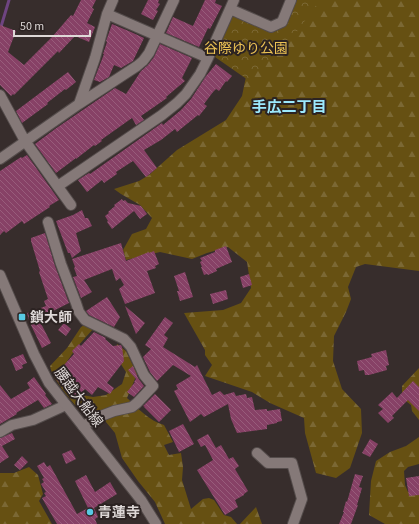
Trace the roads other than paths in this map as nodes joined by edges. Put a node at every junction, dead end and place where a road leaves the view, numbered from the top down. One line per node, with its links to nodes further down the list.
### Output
1 (114, 0): 5 (street)
2 (174, 0): 6 (street)
3 (291, 0): 4 (street)
4 (232, 5): 7 (street)
5 (107, 14): 6 (street); 9 (street)
6 (157, 35): 7 (street); 9 (street)
7 (208, 58): 12 (street)
8 (0, 95): 10 (street)
9 (79, 104): 10 (street)
10 (25, 141): 11 (street); 12 (street)
11 (0, 158)
12 (58, 186): 13 (street)
13 (71, 205)
14 (48, 222): 17 (street)
15 (0, 275): 16 (street, 腰越大船線)
16 (66, 405): 17 (street, 腰越大船線); 18 (street)
17 (83, 426): 20 (street, 腰越大船線)
18 (0, 432)
19 (257, 453): 21 (street)
20 (156, 524)
21 (293, 524)

